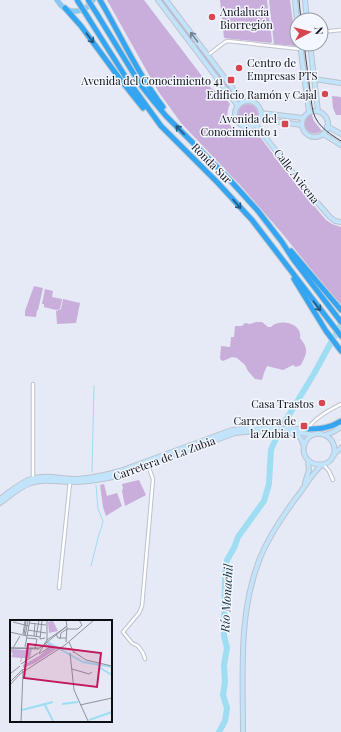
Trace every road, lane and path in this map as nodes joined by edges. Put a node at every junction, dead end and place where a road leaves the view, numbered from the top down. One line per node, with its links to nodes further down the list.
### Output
1 (56, 0): 11 (main road)
2 (77, 0): 33 (highway, Ronda Sur, bridge)
3 (88, 0): 28 (highway, Ronda Sur, bridge)
4 (93, 0): 11 (main road)
5 (100, 0): 12 (highway)
6 (103, 0): 12 (highway)
7 (158, 0): 24 (main road)
8 (166, 0): 20 (main road, one-way to 8)
9 (295, 0): 13 (main road)
10 (305, 0): 14 (main road)
11 (65, 8): 33 (highway, one-way to 33)
12 (108, 12): 28 (highway)
13 (297, 12)
14 (306, 12)
15 (341, 30): 16 (street)
16 (329, 31)
17 (289, 45): 20 (street)
18 (302, 52): 27 (main road)
19 (311, 52): 21 (main road)
20 (208, 55): 23 (main road)
21 (314, 79): 22 (main road); 25 (main road)
22 (341, 83)
23 (243, 102): 24 (main road); 26 (main road)
24 (238, 106): 31 (main road)
25 (318, 111): 27 (main road); 34 (main road)
26 (261, 112): 29 (main road); 30 (main road)
27 (309, 112): 29 (main road)
28 (166, 116): 39 (highway, Ronda Sur, one-way to 28)
29 (303, 118): 32 (main road)
30 (260, 119): 31 (main road); 32 (main road)
31 (256, 125): 38 (main road, Calle Avicena)
32 (302, 125): 35 (main road)
33 (161, 126): 40 (highway, Ronda Sur, one-way to 40)
34 (327, 126): 35 (main road); 36 (main road)
35 (323, 134): 37 (main road)
36 (341, 134)
37 (341, 145)
38 (341, 222)
39 (282, 242): 41 (highway); 42 (highway, Ronda Sur)
40 (287, 266): 43 (highway, Ronda Sur, one-way to 43); 44 (highway)
41 (340, 309)
42 (341, 322)
43 (341, 336)
44 (340, 349)
45 (33, 384): 62 (street)
46 (341, 404): 49 (street)
47 (341, 421): 49 (highway)
48 (341, 427): 53 (main road)
49 (308, 429): 51 (main road, Carretera de La Zubia)
50 (276, 430): 51 (main road, Carretera de La Zubia); 60 (main road, Carretera de La Zubia); 62 (main road, Carretera de La Zubia)
51 (286, 430): 52 (main road, Carretera de La Zubia); 54 (main road, Carretera de La Zubia)
52 (313, 435): 53 (main road); 54 (main road)
53 (325, 435): 56 (main road)
54 (304, 446): 57 (main road)
55 (341, 448): 56 (main road)
56 (334, 455): 58 (main road)
57 (308, 460): 59 (main road); 65 (main road)
58 (329, 462): 59 (main road); 61 (street)
59 (323, 464): 61 (street); 65 (main road)
60 (148, 465): 64 (main road, Carretera de La Zubia); 69 (street)
61 (329, 471): 63 (street)
62 (33, 478): 66 (main road, Carretera de La Zubia)
63 (333, 480)
64 (70, 482): 67 (main road, Carretera de La Zubia); 68 (street)
65 (305, 486): 70 (main road)
66 (0, 499)
67 (0, 504)
68 (60, 588)
69 (145, 659)
70 (243, 732)

